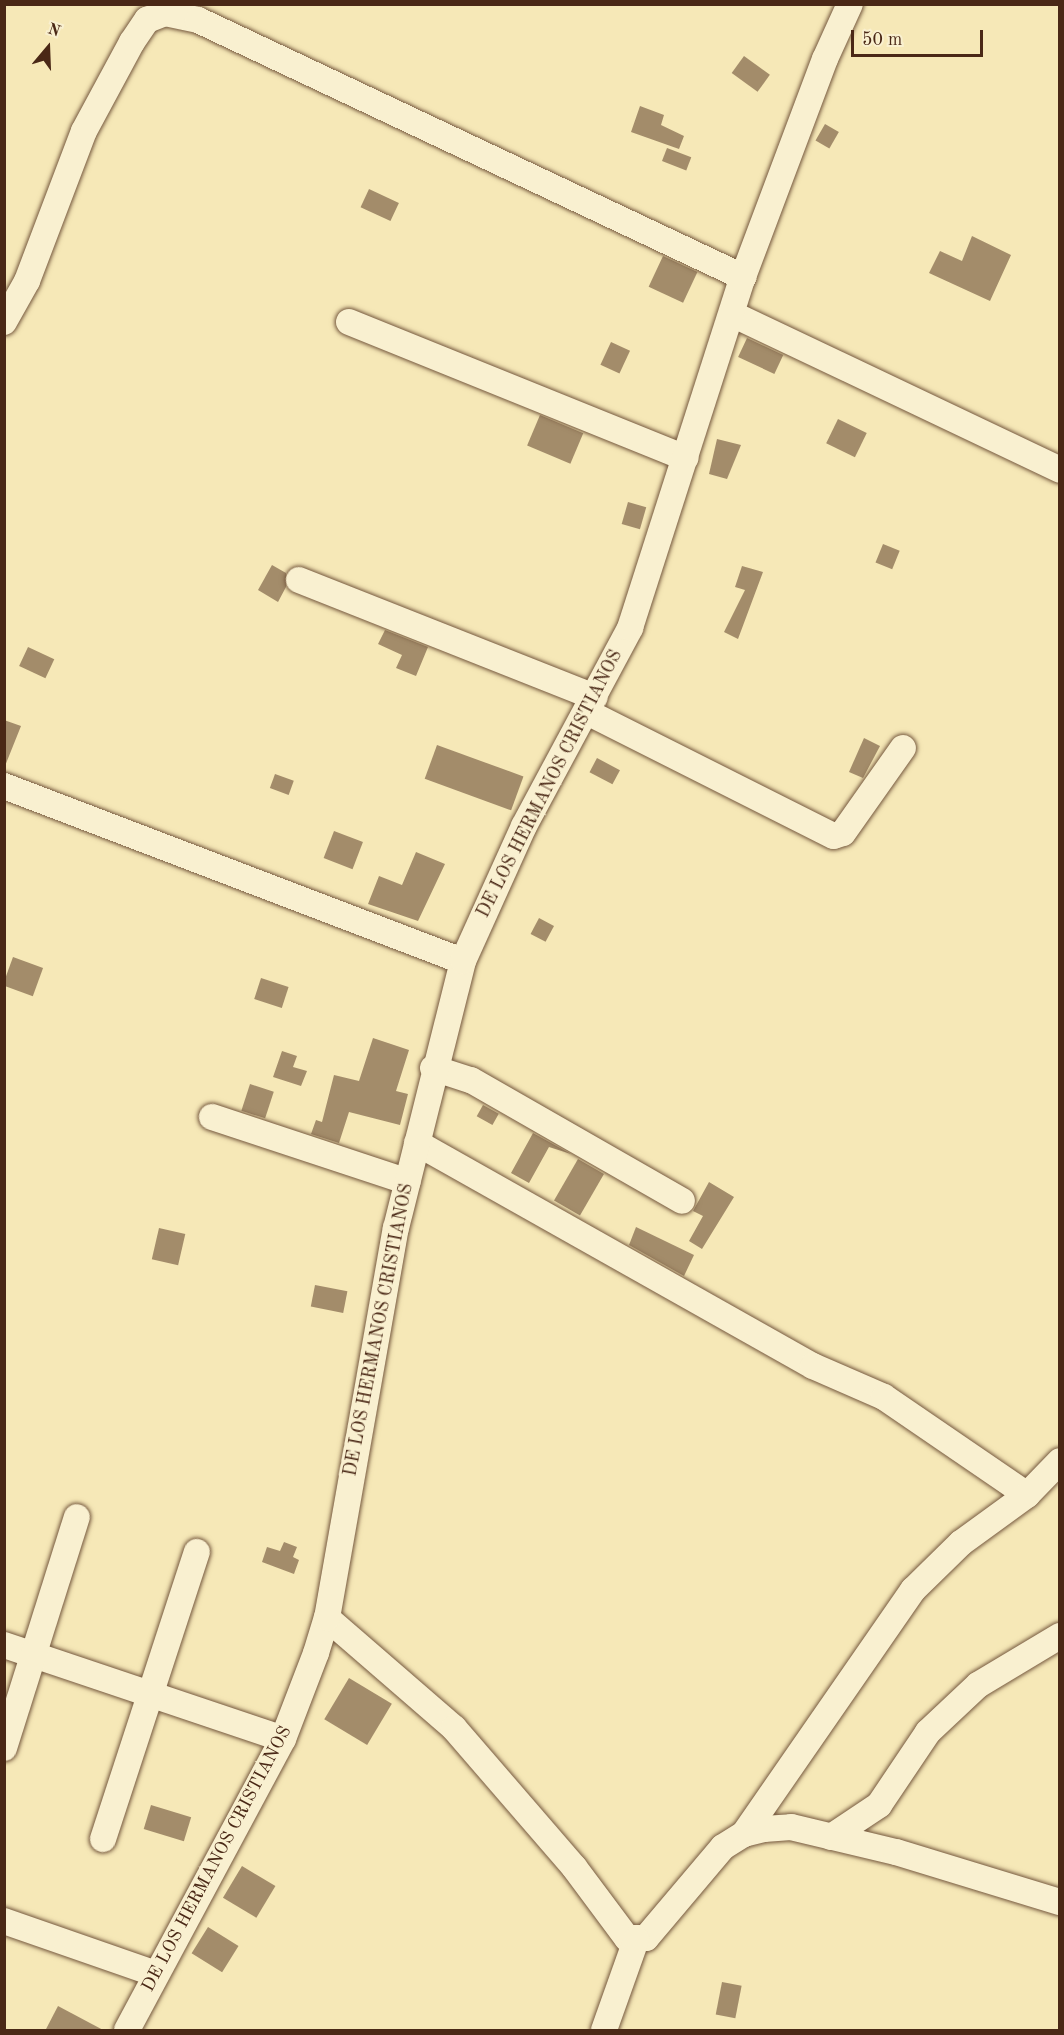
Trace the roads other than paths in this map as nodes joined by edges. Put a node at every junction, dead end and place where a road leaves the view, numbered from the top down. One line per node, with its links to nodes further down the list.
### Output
1 (850, 4): 2 (street, DE LOS HERMANOS CRISTIANOS)
2 (743, 277): 3 (street, DE LOS HERMANOS CRISTIANOS); 4 (street)
3 (732, 314): 6 (street, DE LOS HERMANOS CRISTIANOS); 7 (street)
4 (4, 322)
5 (349, 322): 6 (street)
6 (686, 458): 9 (street, DE LOS HERMANOS CRISTIANOS)
7 (1059, 470)
8 (299, 580): 9 (street)
9 (591, 705): 10 (street); 12 (street, DE LOS HERMANOS CRISTIANOS)
10 (903, 748)
11 (4, 786): 12 (street)
12 (463, 962): 13 (street, DE LOS HERMANOS CRISTIANOS)
13 (433, 1068): 15 (street, DE LOS HERMANOS CRISTIANOS); 17 (street)
14 (212, 1117): 16 (street)
15 (417, 1143): 16 (street, DE LOS HERMANOS CRISTIANOS); 19 (street)
16 (408, 1182): 22 (street, DE LOS HERMANOS CRISTIANOS)
17 (682, 1201)
18 (1059, 1461): 19 (street)
19 (1027, 1495): 29 (street)
20 (77, 1517): 25 (street)
21 (197, 1552): 26 (street)
22 (327, 1618): 27 (street, DE LOS HERMANOS CRISTIANOS); 34 (street)
23 (1059, 1636): 30 (street)
24 (4, 1646): 25 (street)
25 (34, 1655): 26 (street); 28 (street)
26 (150, 1694): 27 (street); 31 (street)
27 (283, 1738): 35 (street, DE LOS HERMANOS CRISTIANOS)
28 (4, 1748)
29 (744, 1834): 30 (street); 34 (street)
30 (831, 1837): 32 (street)
31 (103, 1839)
32 (1059, 1902)
33 (4, 1921): 35 (street)
34 (636, 1940): 37 (street)
35 (156, 1974): 36 (street, DE LOS HERMANOS CRISTIANOS)
36 (127, 2031)
37 (604, 2031)

